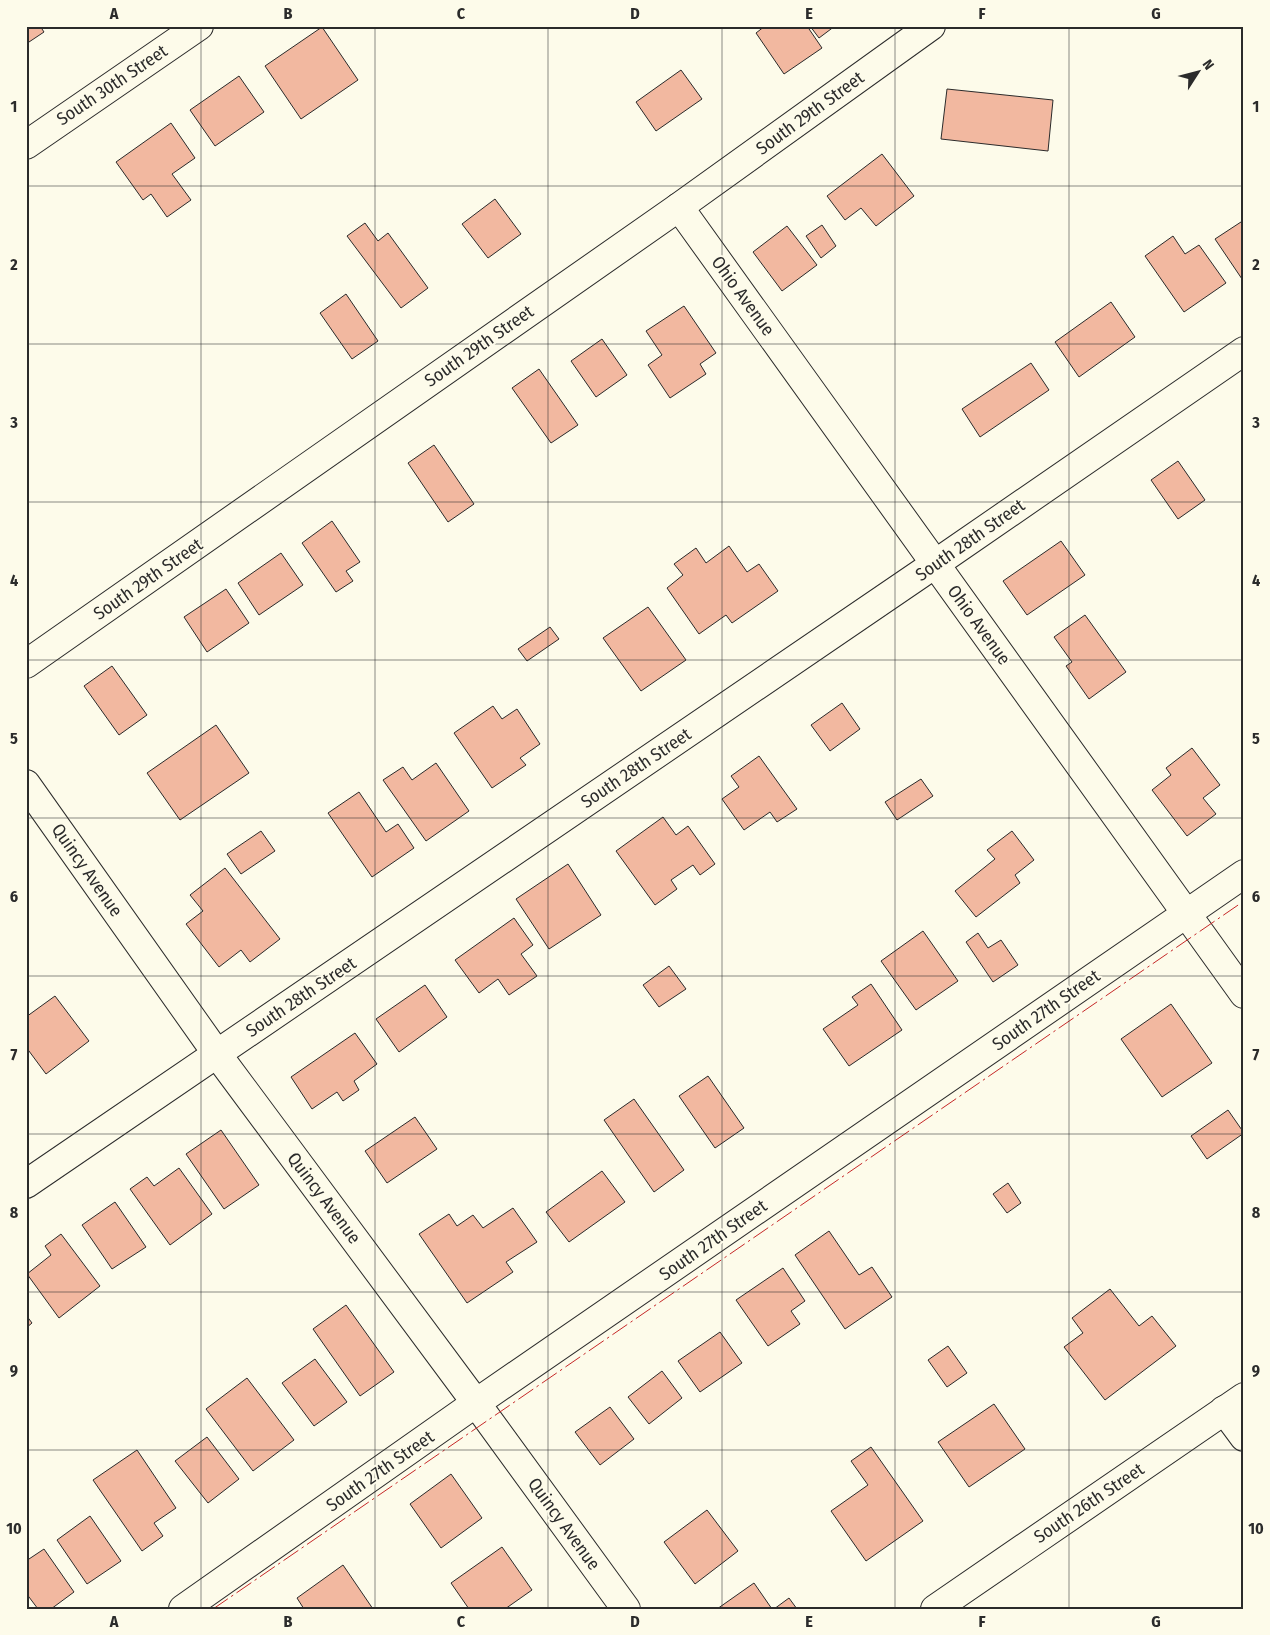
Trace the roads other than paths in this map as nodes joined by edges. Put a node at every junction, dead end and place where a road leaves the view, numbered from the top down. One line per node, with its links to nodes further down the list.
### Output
1 (198, 26): 3 (street, South 30th Street)
2 (931, 26): 4 (street, South 29th Street)
3 (26, 145)
4 (679, 207): 6 (street, Ohio Avenue); 7 (street, South 29th Street)
5 (1244, 351): 6 (street, South 28th Street)
6 (935, 564): 10 (street, Ohio Avenue); 12 (street, South 28th Street)
7 (26, 664)
8 (26, 784): 12 (street, Quincy Avenue)
9 (1244, 874): 10 (street, South 27th Street)
10 (1186, 914): 11 (street, Ohio Avenue); 14 (street, South 27th Street)
11 (1244, 994)
12 (217, 1054): 13 (street, South 28th Street); 14 (street, Quincy Avenue)
13 (26, 1184)
14 (476, 1403): 17 (street, South 27th Street); 18 (street, Quincy Avenue)
15 (1234, 1404): 16 (street); 19 (street, South 26th Street)
16 (1244, 1437)
17 (184, 1609)
18 (626, 1609)
19 (935, 1609)

